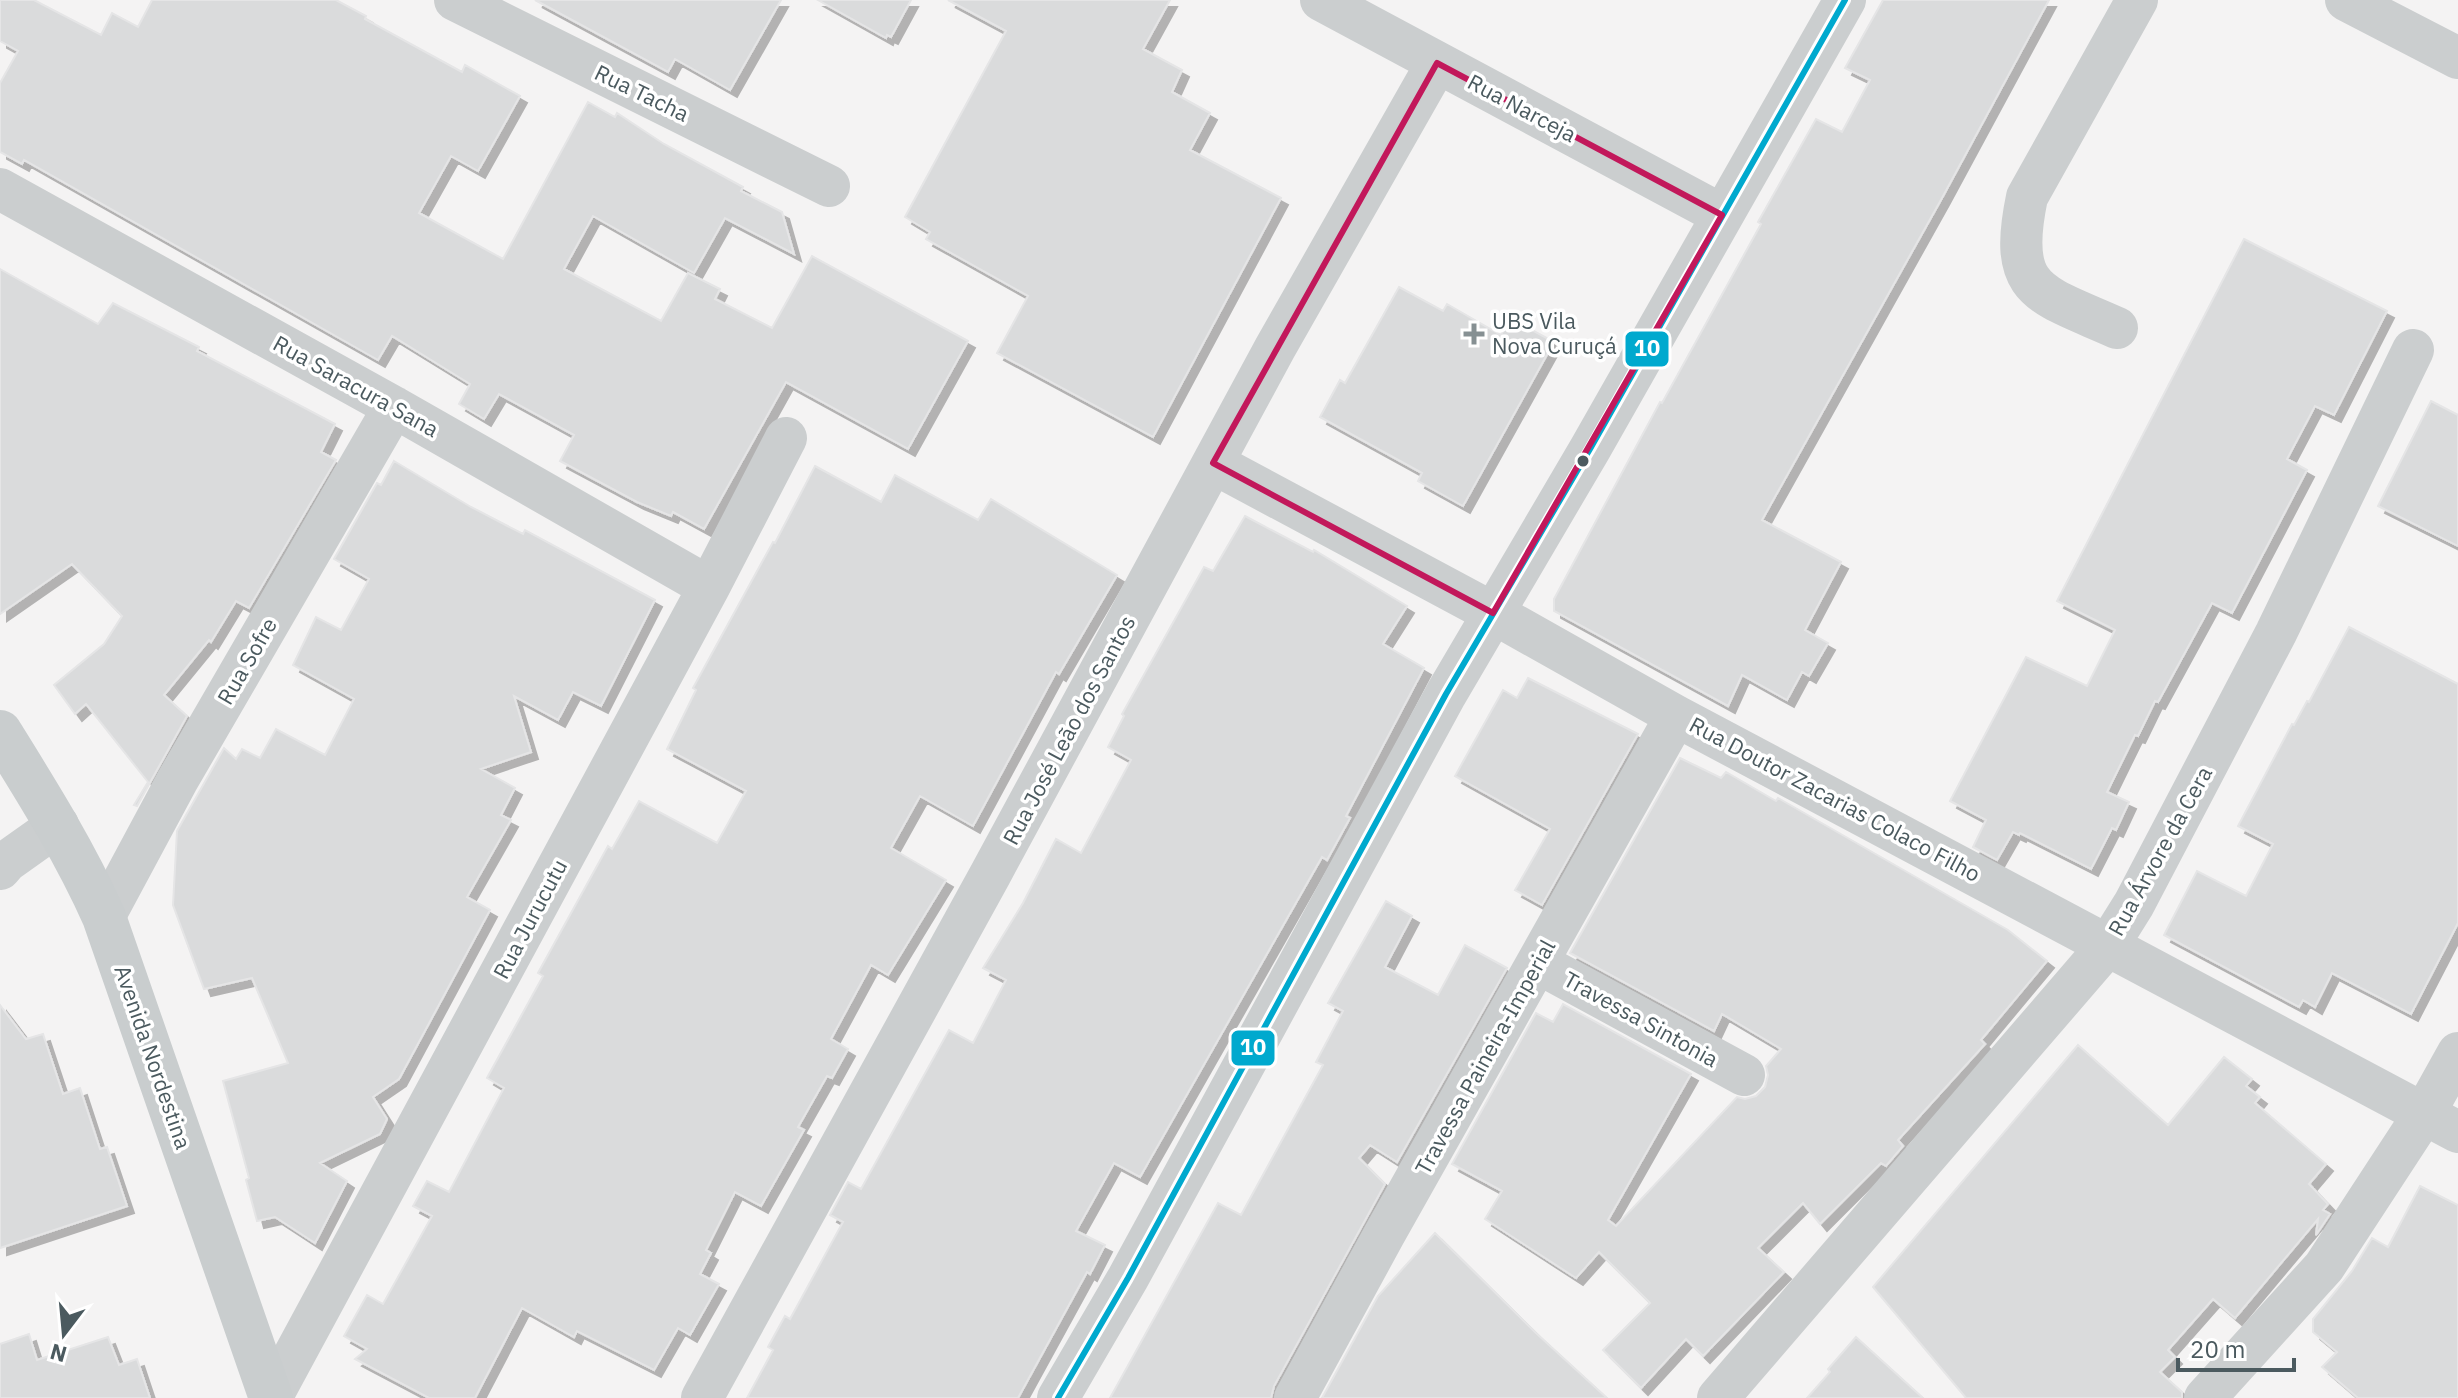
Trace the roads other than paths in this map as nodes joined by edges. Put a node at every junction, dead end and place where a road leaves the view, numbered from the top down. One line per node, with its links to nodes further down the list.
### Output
1 (455, 0): 8 (street, Rua Tacha)
2 (1321, 0): 7 (street, Rua Narceja)
3 (1845, 0): 10 (street)
4 (2137, 0): 11 (street)
5 (2346, 0): 6 (street)
6 (2458, 58)
7 (1437, 63): 10 (street, Rua Narceja); 15 (street, Rua José Leão dos Santos)
8 (829, 186)
9 (0, 189): 13 (street, Rua Saracura Sana)
10 (1722, 215): 17 (street)
11 (2117, 328)
12 (2413, 350): 23 (street, Rua Árvore da Cera)
13 (394, 407): 16 (street, Rua Saracura Sana); 22 (street, Rua Sofre)
14 (786, 438): 16 (street, Rua Jurucutu)
15 (1213, 463): 17 (street, Rua Doutor Zacarias Colaco Filho); 29 (street, Rua José Leão dos Santos)
16 (709, 587): 28 (street, Rua Jurucutu)
17 (1493, 613): 18 (street, Rua Doutor Zacarias Colaco Filho); 30 (street)
18 (1676, 716): 23 (street, Rua Doutor Zacarias Colaco Filho); 24 (street, Travessa Paineira-Imperial)
19 (0, 732): 20 (main road, Avenida Nordestina)
20 (58, 825): 21 (street); 22 (main road, Avenida Nordestina)
21 (2, 863)
22 (104, 917): 28 (main road, Avenida Nordestina)
23 (2109, 944): 27 (street, Rua Doutor Zacarias Colaco Filho); 32 (street, Rua Árvore da Cera)
24 (1538, 963): 26 (street, Travessa Sintonia); 31 (street, Travessa Paineira-Imperial)
25 (2458, 1053): 27 (street)
26 (1744, 1075)
27 (2441, 1123): 33 (street)
28 (271, 1398)
29 (702, 1398)
30 (1058, 1398)
31 (1295, 1398)
32 (1718, 1398)
33 (2205, 1398)

